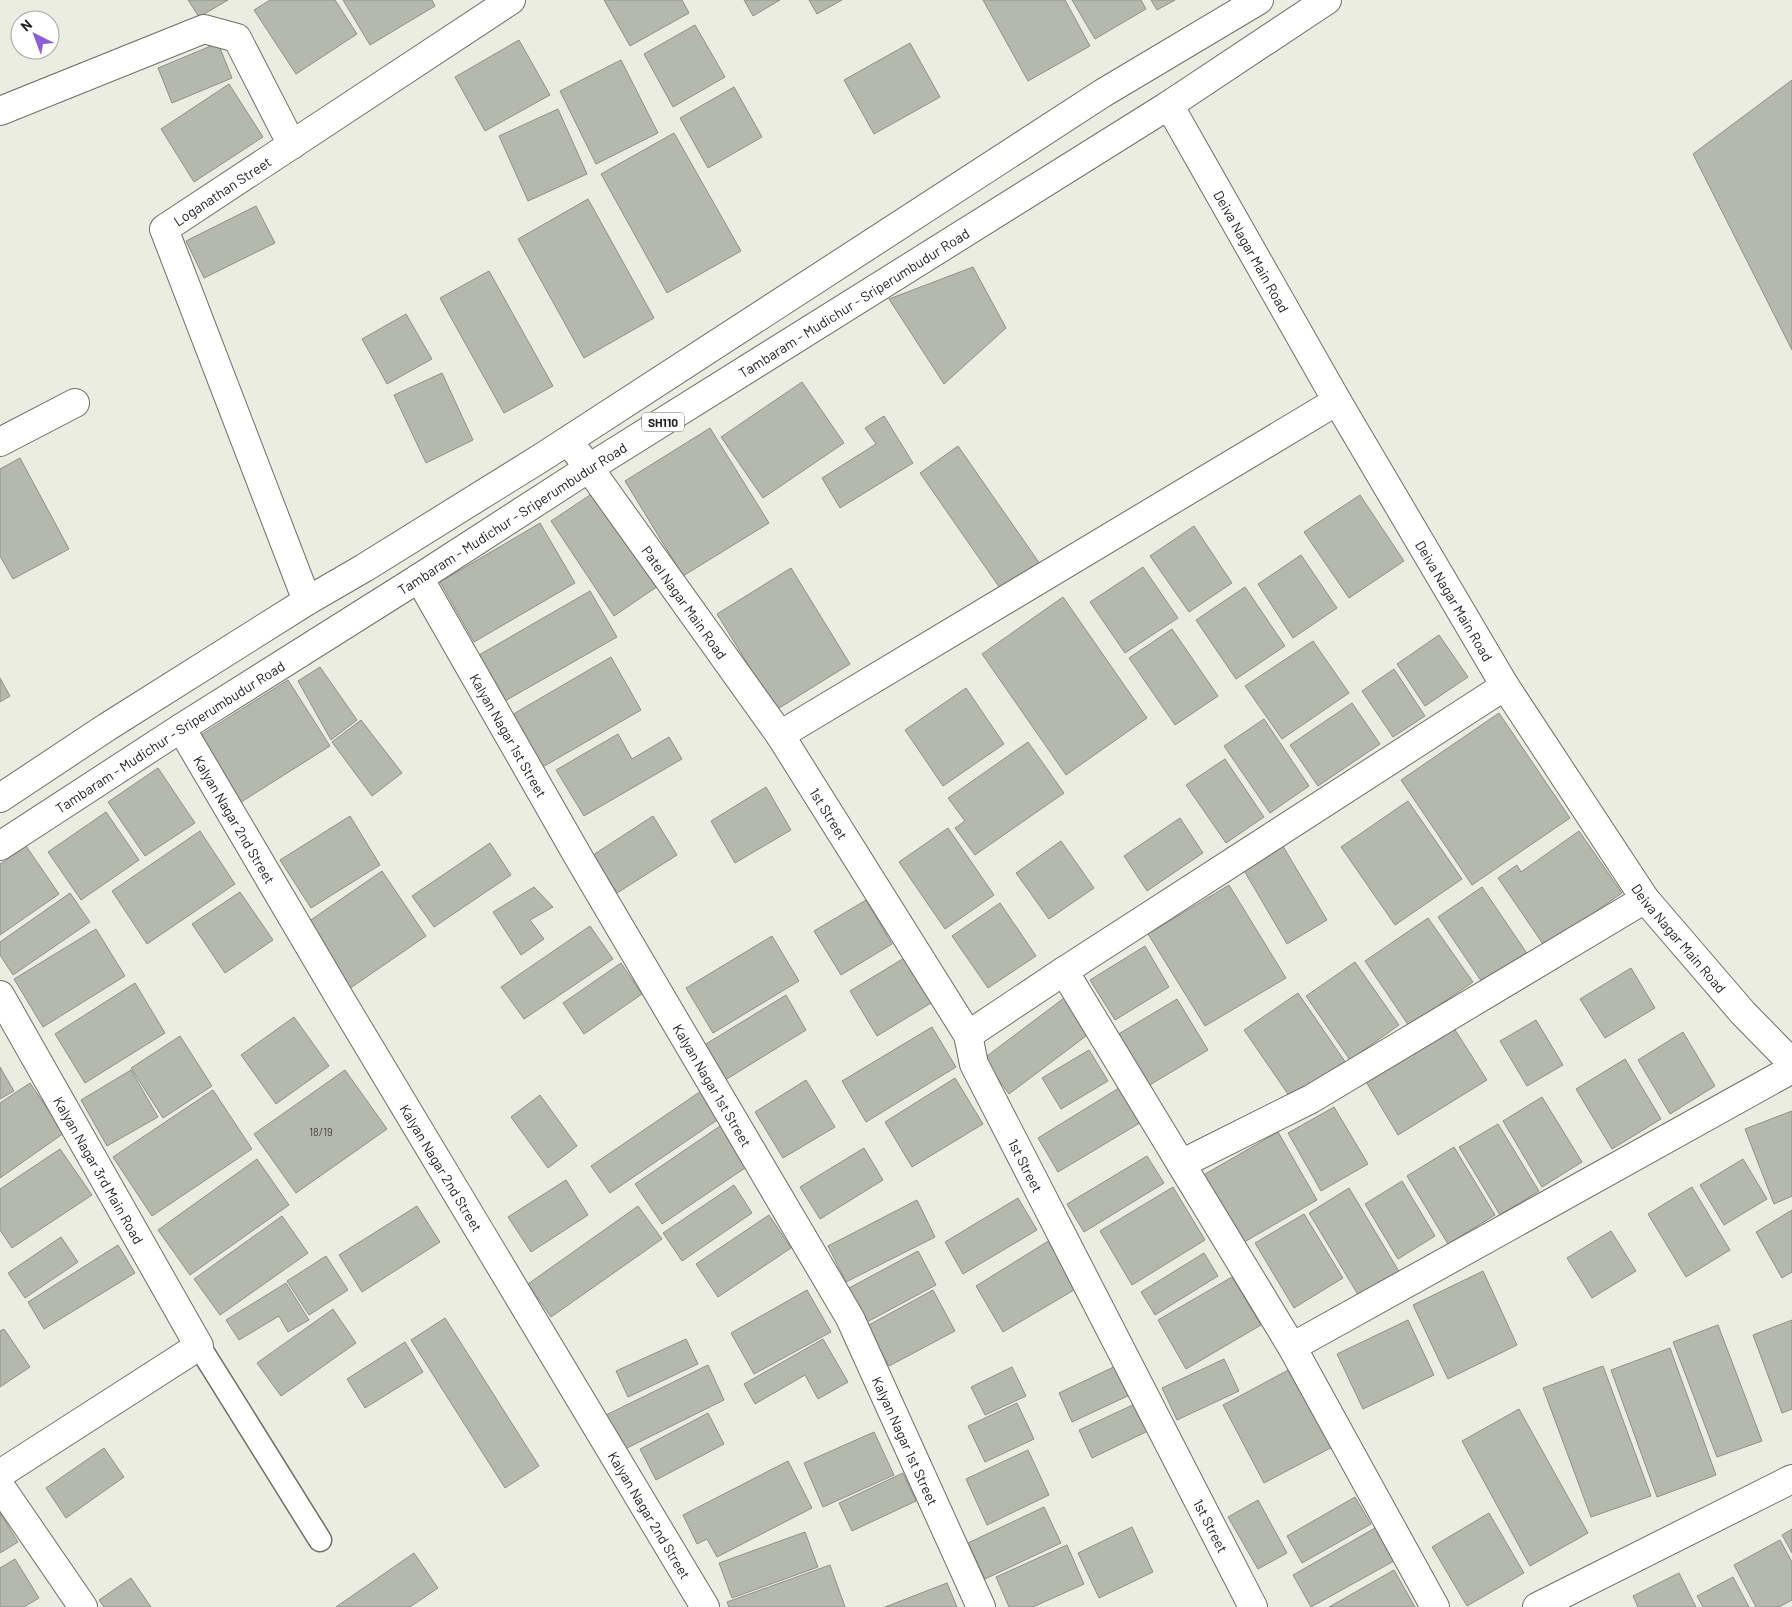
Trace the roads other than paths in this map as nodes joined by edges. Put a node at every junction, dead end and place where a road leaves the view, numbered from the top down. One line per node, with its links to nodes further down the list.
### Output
1 (511, 0): 6 (street, Loganathan Street)
2 (1259, 0): 9 (street, SH110)
3 (1327, 0): 4 (street, Tambaram - Mudichur - Sriperumbudur Road / SH110)
4 (1169, 104): 7 (street, Deiva Nagar Main Road); 11 (street, Tambaram - Mudichur - Sriperumbudur Road / SH110)
5 (0, 110): 6 (street)
6 (292, 145): 13 (street, Loganathan Street)
7 (1338, 400): 14 (street, Deiva Nagar Main Road); 16 (street)
8 (75, 403): 10 (street)
9 (568, 441): 11 (street, Patel Nagar Main Road); 13 (street, SH110)
10 (0, 442)
11 (589, 468): 12 (street, Tambaram - Mudichur - Sriperumbudur Road / SH110); 16 (street, Patel Nagar Main Road)
12 (419, 578): 15 (street, Tambaram - Mudichur - Sriperumbudur Road / SH110); 34 (street, Kalyan Nagar 1st Street)
13 (307, 601): 17 (street, SH110)
14 (1505, 686): 19 (street, Deiva Nagar Main Road); 20 (street)
15 (181, 728): 18 (street, Tambaram - Mudichur - Sriperumbudur Road / SH110); 33 (street, Kalyan Nagar 2nd Street)
16 (780, 735): 22 (street, 1st Street)
17 (0, 798)
18 (0, 846)
19 (1645, 899): 23 (street, Deiva Nagar Main Road); 25 (street)
20 (1064, 971): 22 (street); 25 (street)
21 (0, 995): 26 (street, Kalyan Nagar 3rd Main Road)
22 (968, 1035): 35 (street, 1st Street)
23 (1792, 1063)
24 (1792, 1069): 27 (street)
25 (1181, 1164): 27 (street)
26 (199, 1346): 28 (street); 31 (lane)
27 (1292, 1347): 36 (street)
28 (0, 1474)
29 (1792, 1479): 37 (street)
30 (0, 1486): 32 (street)
31 (320, 1540)
32 (77, 1605)
33 (705, 1607)
34 (981, 1607)
35 (1253, 1607)
36 (1435, 1607)
37 (1537, 1607)

